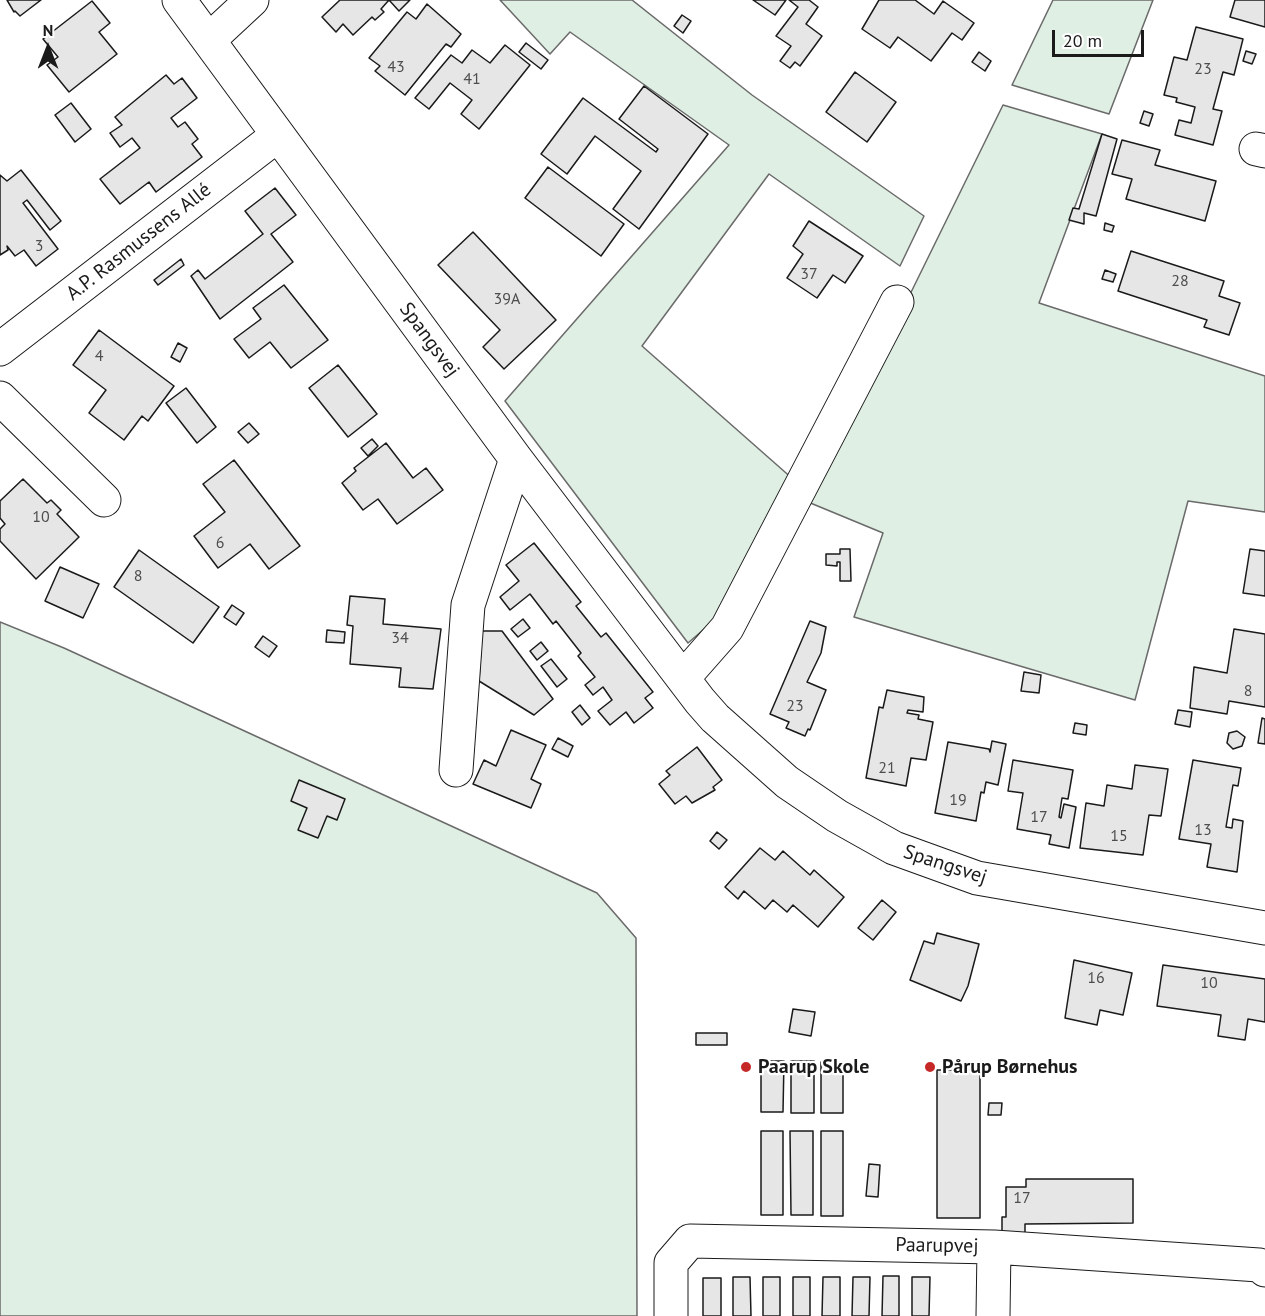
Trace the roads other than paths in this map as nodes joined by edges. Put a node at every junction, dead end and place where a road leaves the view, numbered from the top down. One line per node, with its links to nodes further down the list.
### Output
1 (179, 0): 3 (street, Spangsvej)
2 (252, 0): 3 (street)
3 (208, 40): 4 (street, Spangsvej)
4 (278, 135): 6 (street, A.P. Rasmussens Allé); 8 (street, Spangsvej)
5 (897, 302): 10 (street)
6 (0, 349)
7 (0, 398): 9 (street)
8 (516, 459): 10 (street, Spangsvej); 11 (street)
9 (104, 500)
10 (683, 678): 12 (street, Spangsvej)
11 (456, 770)
12 (1265, 928)
13 (994, 1247): 14 (street, Paarupvej); 15 (street, Paarupvej); 16 (street)
14 (1263, 1266)
15 (671, 1316)
16 (993, 1316)

